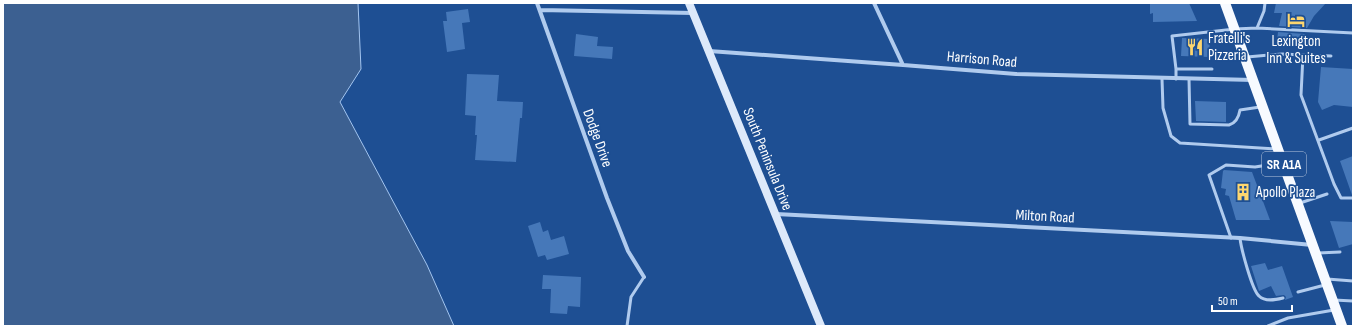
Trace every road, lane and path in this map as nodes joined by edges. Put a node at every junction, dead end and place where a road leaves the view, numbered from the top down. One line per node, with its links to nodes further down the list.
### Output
1 (537, 3): 6 (street, Dodge Drive)
2 (689, 3): 7 (main road, South Peninsula Drive)
3 (874, 3): 15 (street)
4 (1225, 3): 9 (main road, SR A1A)
5 (1265, 3): 8 (lane)
6 (540, 10): 7 (street); 35 (street, Dodge Drive)
7 (694, 13): 11 (main road, South Peninsula Drive)
8 (1257, 28): 9 (lane); 10 (lane)
9 (1234, 29): 14 (main road, SR A1A); 16 (lane)
10 (1353, 33)
11 (709, 51): 15 (street, Harrison Road); 30 (main road, South Peninsula Drive)
12 (1303, 55): 13 (lane); 14 (lane); 24 (lane)
13 (1332, 56)
14 (1245, 57): 21 (main road, SR A1A)
15 (902, 65): 18 (street, Harrison Road)
16 (1176, 69): 17 (lane); 19 (lane)
17 (1212, 69)
18 (1162, 79): 19 (street, Harrison Road); 25 (lane)
19 (1176, 79): 20 (street, Harrison Road)
20 (1189, 79): 21 (street, Harrison Road); 22 (lane)
21 (1253, 80): 22 (main road, SR A1A)
22 (1263, 107): 25 (main road, SR A1A)
23 (1353, 128): 24 (lane)
24 (1318, 140): 28 (lane)
25 (1278, 149): 26 (main road, SR A1A)
26 (1283, 163): 29 (main road, SR A1A); 31 (lane)
27 (1327, 194): 29 (lane)
28 (1353, 198)
29 (1298, 204): 33 (main road, SR A1A)
30 (776, 214): 31 (street, Milton Road); 44 (main road, South Peninsula Drive)
31 (1231, 238): 32 (street, Milton Road)
32 (1240, 238): 33 (street, Milton Road); 39 (lane)
33 (1314, 249): 34 (lane); 37 (main road, SR A1A)
34 (1340, 252)
35 (644, 277): 43 (lane)
36 (1353, 280): 37 (lane)
37 (1326, 282): 38 (lane); 40 (main road, SR A1A)
38 (1298, 292)
39 (1283, 298)
40 (1332, 300): 41 (lane); 42 (main road, SR A1A)
41 (1353, 301)
42 (1336, 310): 45 (lane); 46 (main road, SR A1A)
43 (627, 326)
44 (821, 326)
45 (1268, 326)
46 (1342, 326)

